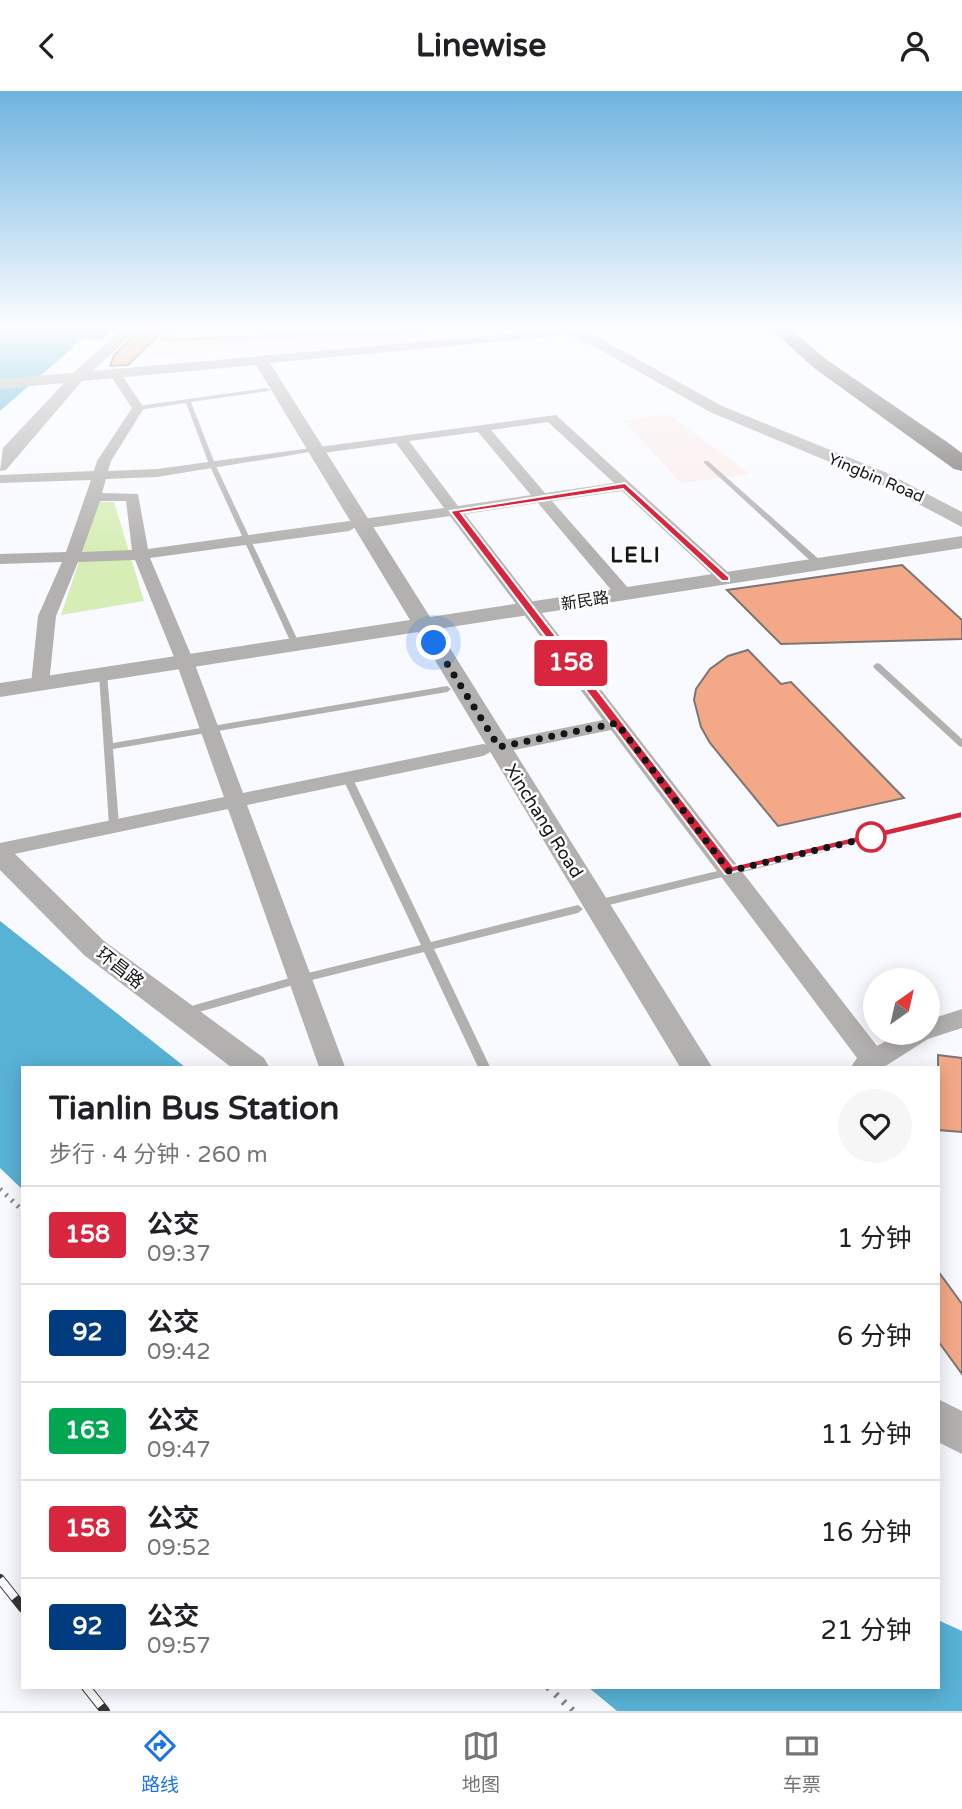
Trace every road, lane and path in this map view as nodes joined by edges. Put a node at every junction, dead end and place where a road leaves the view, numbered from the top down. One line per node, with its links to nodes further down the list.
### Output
1 (53, 404): 16 (street)
2 (135, 404): 9 (street)
3 (169, 404): 9 (lane)
4 (189, 404): 14 (lane)
5 (277, 404): 12 (street, Xinchang Road)
6 (281, 404): 12 (street, Xinchang Road)
7 (708, 404): 23 (street, Yingbin Road)
8 (881, 404): 15 (highway)
9 (138, 408): 17 (street)
10 (481, 427): 11 (street); 19 (street); 21 (street)
11 (399, 437): 12 (street); 22 (street)
12 (310, 451): 14 (street); 24 (street, Xinchang Road)
13 (706, 462): 30 (lane)
14 (212, 464): 17 (street); 25 (lane)
15 (962, 464)
16 (0, 466)
17 (100, 475): 18 (street); 20 (street)
18 (0, 479)
19 (625, 486): 21 (street); 31 (street)
20 (93, 497): 27 (street); 28 (street)
21 (539, 498): 22 (street); 32 (street)
22 (455, 511): 24 (street); 33 (street)
23 (962, 521)
24 (356, 525): 25 (street); 34 (street, Xinchang Road)
25 (246, 540): 27 (street); 35 (lane)
26 (962, 543): 30 (street, 新民路)
27 (141, 555): 28 (street); 36 (street)
28 (73, 556): 29 (street); 39 (street)
29 (0, 559)
30 (819, 564): 31 (street, 新民路)
31 (726, 579): 32 (street, 新民路)
32 (624, 594): 33 (street, 新民路)
33 (530, 609): 34 (street, 新民路); 42 (street)
34 (417, 626): 35 (street, 新民路); 40 (street, Xinchang Road); 46 (street, Xinchang Road)
35 (296, 645): 36 (street, 新民路)
36 (185, 661): 38 (street, 新民路); 43 (street)
37 (877, 666): 44 (lane)
38 (103, 674): 39 (street, 新民路); 45 (lane)
39 (40, 684): 41 (street, 新民路)
40 (447, 689): 43 (lane); 46 (street, Xinchang Road)
41 (0, 690)
42 (617, 723): 46 (street); 52 (street)
43 (210, 730): 45 (lane); 48 (street)
44 (962, 744)
45 (108, 747): 50 (lane)
46 (491, 748): 47 (street); 53 (street, Xinchang Road)
47 (347, 777): 48 (street); 54 (lane)
48 (236, 800): 50 (street); 55 (street)
49 (962, 815): 52 (lane)
50 (114, 825): 51 (street)
51 (0, 852): 56 (street, 环昌路)
52 (729, 871): 53 (lane); 60 (street)
53 (587, 907): 54 (lane); 64 (street, Xinchang Road); 65 (street, Xinchang Road)
54 (427, 947): 55 (lane); 63 (lane)
55 (300, 979): 56 (lane); 62 (street)
56 (179, 1014): 61 (street, 环昌路)
57 (962, 1018): 58 (street)
58 (940, 1026)
59 (899, 1045): 60 (street)
60 (868, 1064)
61 (252, 1066)
62 (332, 1066)
63 (484, 1066)
64 (672, 1066)
65 (695, 1066)
66 (0, 1189): 67 (path)
67 (21, 1209)
68 (940, 1420): 69 (street)
69 (962, 1434)
70 (550, 1689): 71 (path)
71 (573, 1711)

